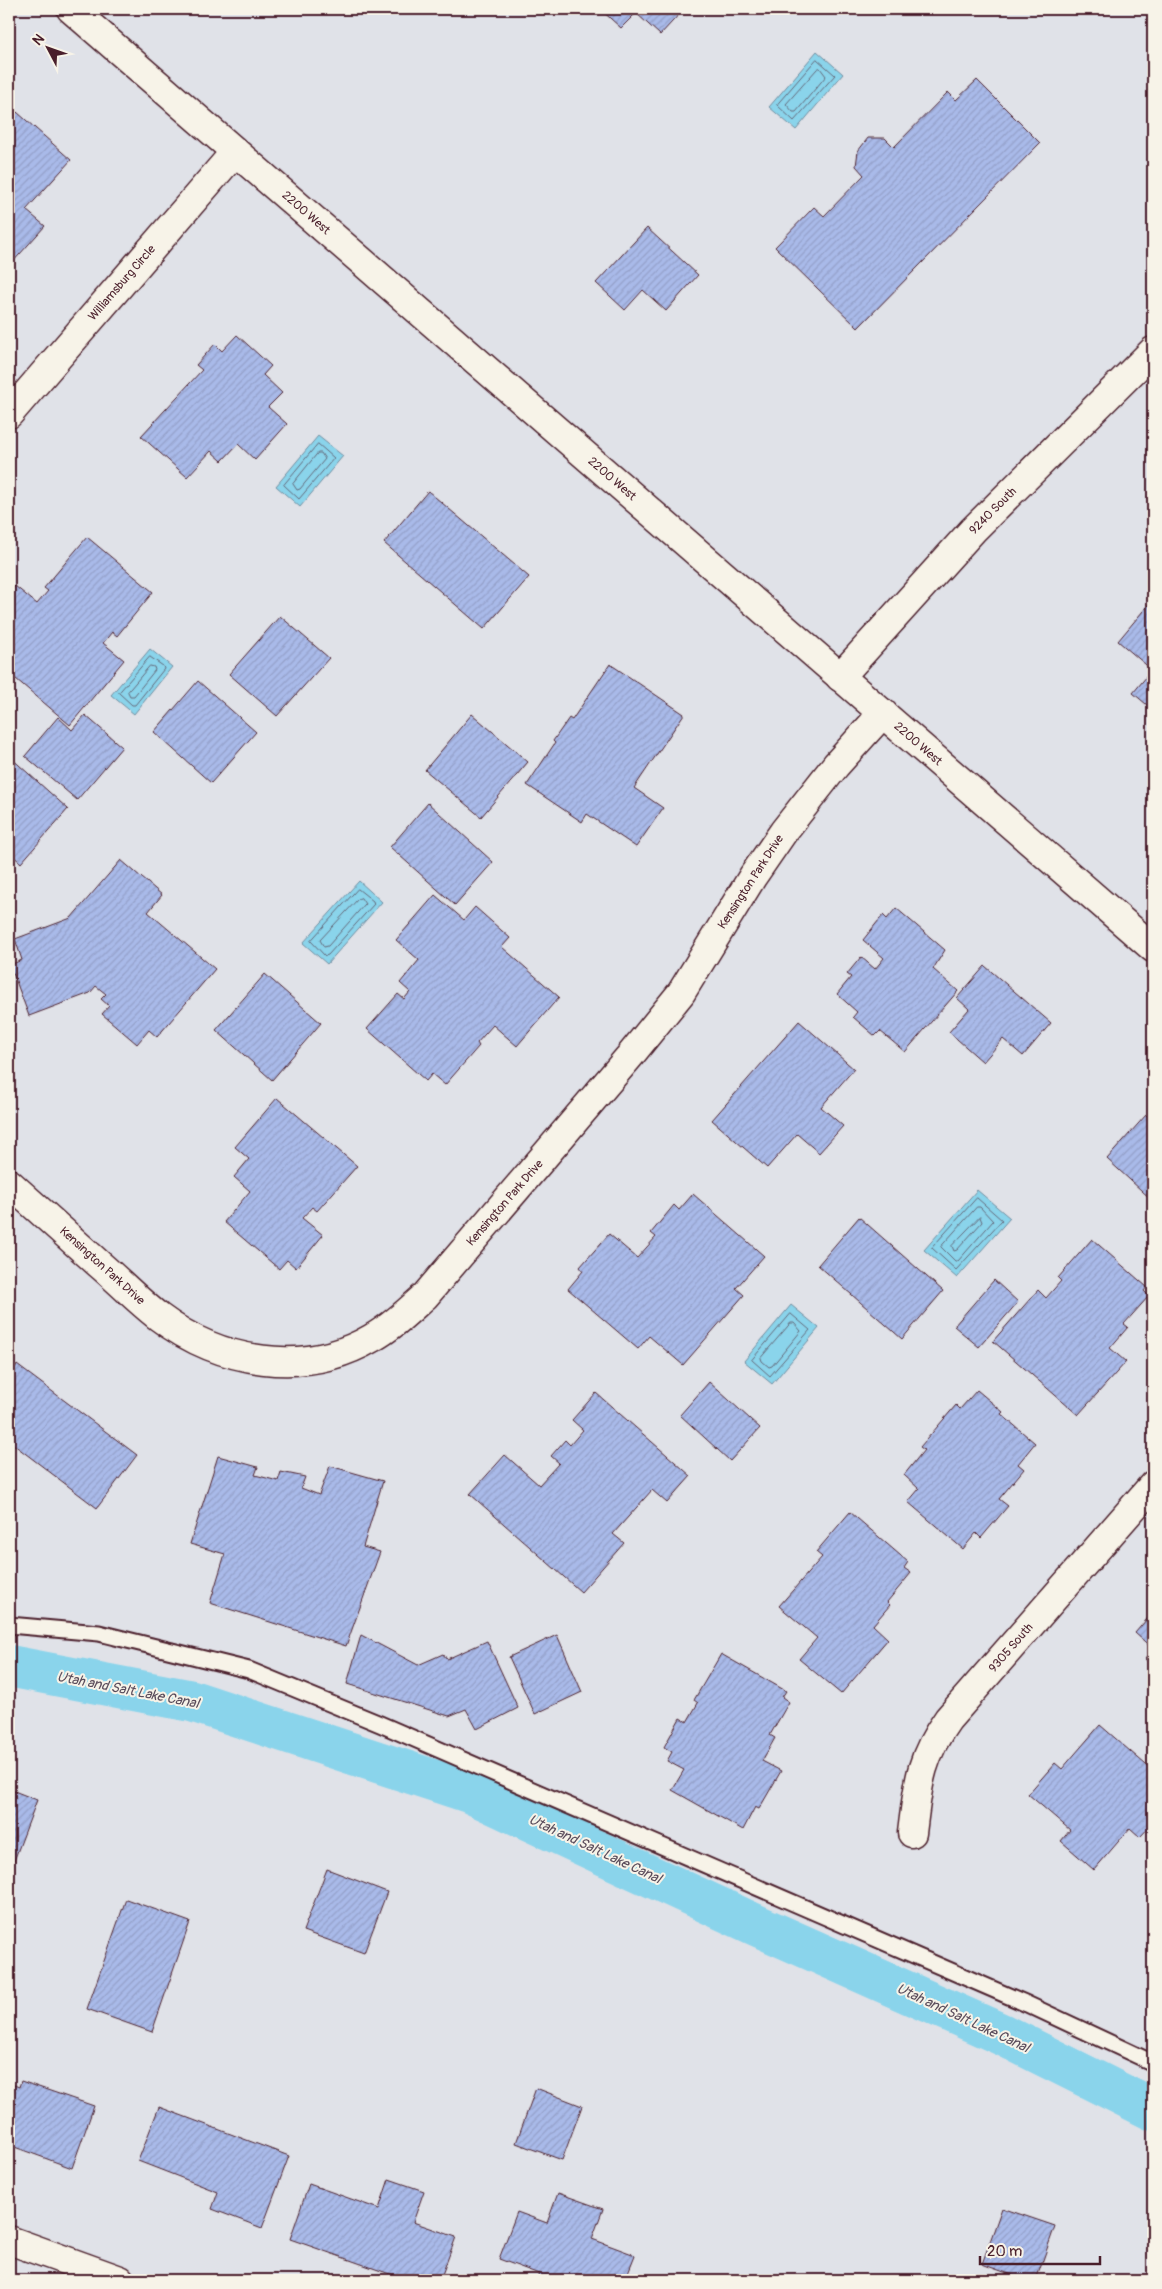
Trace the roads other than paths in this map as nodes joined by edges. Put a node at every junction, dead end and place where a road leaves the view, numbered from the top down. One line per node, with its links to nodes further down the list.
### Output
1 (71, 9): 2 (street, 2200 West)
2 (236, 152): 4 (street, Williamsburg Circle); 5 (street, 2200 West)
3 (1153, 351): 5 (street, 9240 South)
4 (9, 414)
5 (840, 677): 6 (street, 2200 West)
6 (882, 713): 7 (street, 2200 West); 8 (street, Kensington Park Drive)
7 (1153, 948)
8 (9, 1183)
9 (1153, 1485): 11 (street, 9305 South)
10 (9, 1625): 12 (lane)
11 (912, 1833)
12 (1153, 2063)
13 (9, 2240): 14 (street)
14 (120, 2280)

